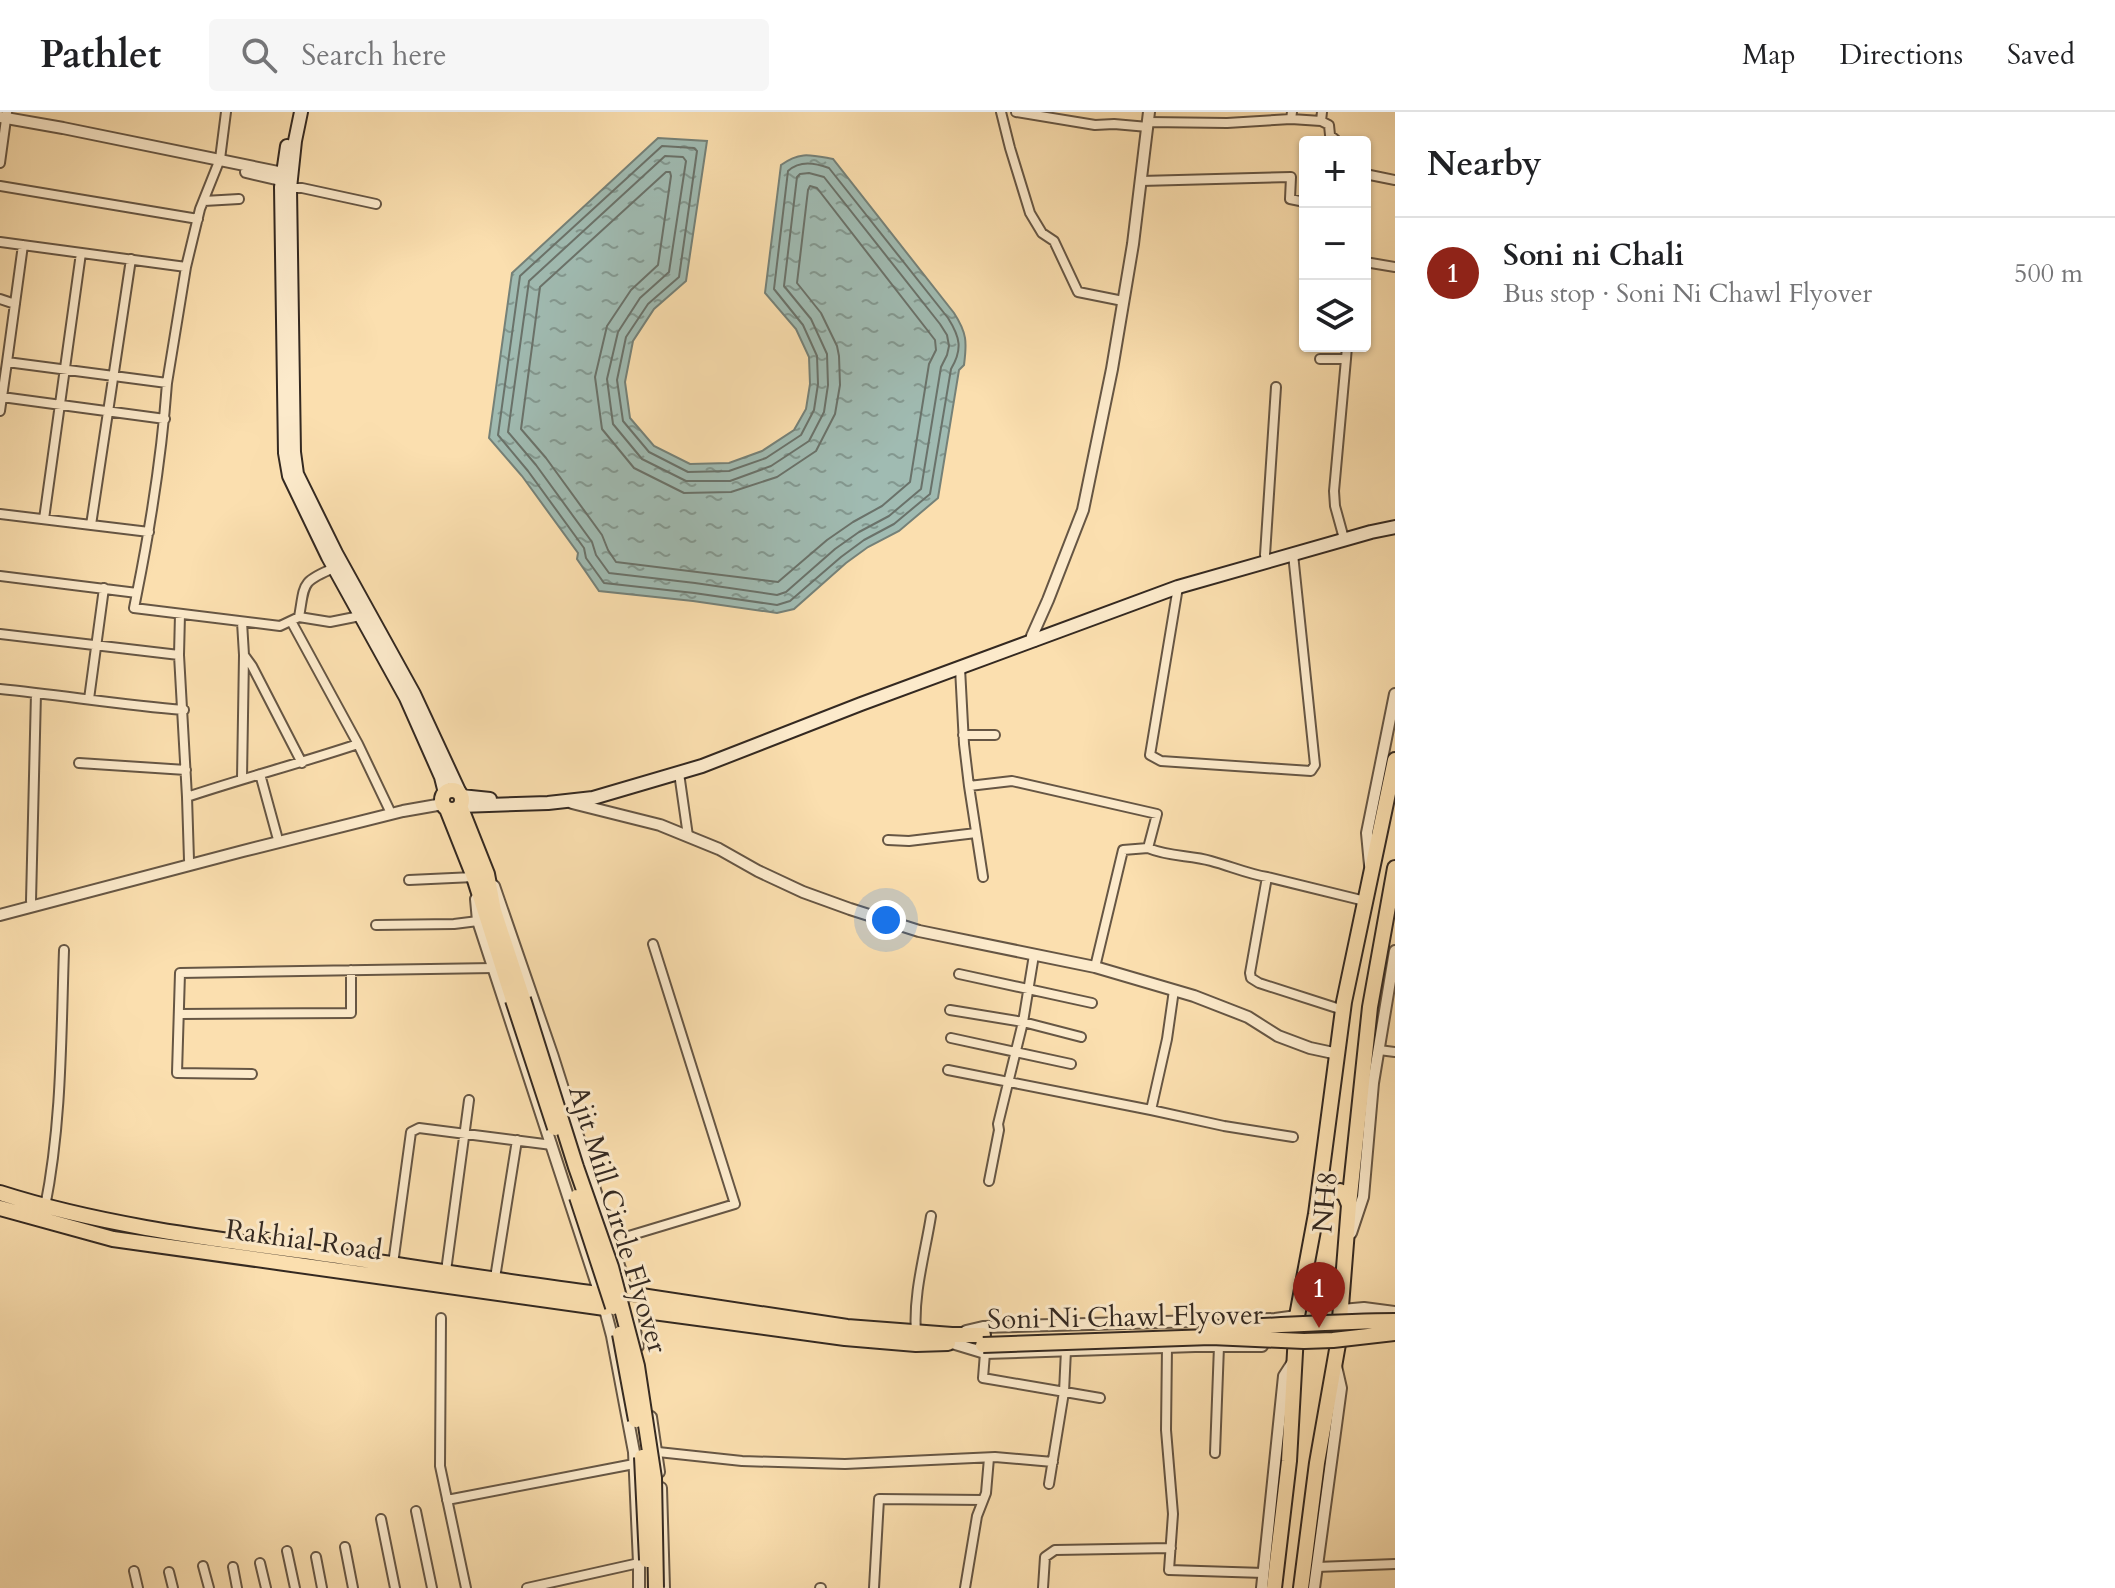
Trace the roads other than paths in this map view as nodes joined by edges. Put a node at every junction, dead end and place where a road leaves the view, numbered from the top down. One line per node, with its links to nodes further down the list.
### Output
1 (226, 112): 11 (street)
2 (294, 112): 14 (main road)
3 (301, 112): 14 (main road)
4 (1001, 112): 31 (street)
5 (1016, 112): 9 (street)
6 (1292, 116): 7 (street); 9 (street)
7 (1322, 116): 10 (street)
8 (4, 119): 11 (street); 12 (street)
9 (1148, 120): 16 (street)
10 (1331, 136)
11 (219, 162): 14 (street); 19 (street)
12 (0, 163)
13 (1371, 175): 15 (street)
14 (287, 179): 21 (street); 54 (main road); 87 (main road)
15 (1395, 180)
16 (1141, 181): 20 (street); 31 (street)
17 (0, 186): 22 (street)
18 (239, 199): 19 (street)
19 (204, 201): 22 (street)
20 (1299, 201)
21 (376, 204)
22 (198, 219): 28 (street)
23 (0, 242): 24 (street)
24 (23, 245): 25 (street); 32 (street)
25 (81, 253): 26 (street); 37 (street)
26 (131, 259): 28 (street); 38 (street)
27 (1371, 263): 29 (street)
28 (186, 267): 39 (street)
29 (1395, 267)
30 (0, 299): 32 (street)
31 (1123, 301): 64 (street)
32 (15, 304): 36 (street)
33 (1347, 352): 35 (street)
34 (1320, 359): 35 (street)
35 (1346, 359): 51 (street)
36 (7, 362): 37 (street); 41 (street)
37 (66, 369): 38 (street); 42 (street)
38 (113, 375): 39 (street); 44 (street)
39 (167, 383): 45 (street)
40 (1276, 387): 53 (street)
41 (2, 397): 42 (street); 43 (street)
42 (61, 407): 44 (street); 47 (street)
43 (0, 411)
44 (108, 412): 45 (street); 48 (street)
45 (165, 419): 50 (street)
46 (0, 514): 47 (street)
47 (44, 519): 48 (street)
48 (91, 525): 50 (street)
49 (1395, 525): 51 (main road); 52 (main road)
50 (149, 532): 58 (street)
51 (1343, 535): 53 (main road)
52 (1293, 554): 56 (main road); 56 (street)
53 (1265, 555): 64 (main road)
54 (334, 568): 60 (main road); 61 (street)
55 (0, 576): 57 (street)
56 (1178, 587): 64 (main road)
57 (104, 588): 58 (street); 65 (street)
58 (137, 593): 59 (street)
59 (180, 614): 62 (street); 66 (street)
60 (360, 616): 61 (street); 87 (main road)
61 (295, 619): 62 (street); 76 (street)
62 (242, 622): 67 (street)
63 (0, 634): 65 (street)
64 (1033, 638): 68 (main road); 86 (main road)
65 (97, 646): 66 (street); 72 (street)
66 (179, 655): 73 (street)
67 (244, 655): 79 (street); 83 (street)
68 (960, 668): 74 (street); 81 (main road)
69 (0, 689): 70 (street)
70 (36, 693): 72 (street); 101 (street)
71 (1395, 694): 97 (street)
72 (89, 699): 73 (street)
73 (184, 710): 80 (street)
74 (963, 735): 75 (street); 84 (street)
75 (995, 735)
76 (358, 744): 79 (street); 88 (street)
77 (1395, 760): 97 (main road, NH8)
78 (79, 763): 80 (street)
79 (302, 763): 82 (street)
80 (186, 770): 85 (street)
81 (679, 773): 86 (main road); 91 (street)
82 (260, 774): 83 (street); 90 (street)
83 (242, 778): 85 (street)
84 (969, 786): 89 (street); 93 (street)
85 (187, 797): 94 (street)
86 (564, 799): 87 (main road); 91 (street)
87 (451, 800): 88 (street); 96 (main road, Ajit Mill Circle Flyover); 103 (street)
88 (389, 809): 90 (street)
89 (976, 833): 92 (street); 98 (street)
90 (277, 836): 94 (street)
91 (688, 836): 109 (street)
92 (888, 840)
93 (1148, 848): 99 (street); 110 (street)
94 (189, 860): 101 (street)
95 (1395, 868): 141 (main road, NH8)
96 (480, 875): 100 (street); 104 (street); 116 (main road, Ajit Mill Circle Flyover); 145 (street)
97 (1371, 876): 102 (main road, NH8)
98 (983, 877)
99 (1267, 877): 102 (street); 119 (street)
100 (409, 880)
101 (31, 901): 103 (street)
102 (1365, 901): 119 (main road, NH8)
103 (0, 912)
104 (478, 921): 105 (street); 111 (street)
105 (376, 925)
106 (653, 944): 145 (street)
107 (64, 950): 142 (street)
108 (1395, 951): 124 (street)
109 (1034, 955): 110 (street); 114 (street)
110 (1095, 967): 115 (street)
111 (494, 968): 112 (street); 137 (street)
112 (351, 970): 120 (street); 120 (street)
113 (959, 974): 114 (street)
114 (1029, 989): 117 (street); 121 (street)
115 (1174, 990): 127 (street); 133 (street)
116 (518, 1000): 207 (main road, Ajit Mill Circle Flyover, bridge); 208 (main road, Ajit Mill Circle Flyover, bridge)
117 (1092, 1003)
118 (950, 1010): 121 (street)
119 (1343, 1010): 127 (main road, NH8)
120 (179, 1014): 130 (street)
121 (1023, 1022): 122 (street); 125 (street)
122 (1081, 1037)
123 (951, 1038): 125 (street)
124 (1379, 1050): 126 (street); 146 (street)
125 (1016, 1051): 128 (street); 131 (street)
126 (1395, 1052)
127 (1338, 1054): 140 (main road, NH8)
128 (1071, 1064)
129 (948, 1070): 131 (street)
130 (252, 1074)
131 (1008, 1083): 133 (street); 138 (street)
132 (469, 1100): 134 (street)
133 (1151, 1110): 135 (street)
134 (465, 1134): 136 (street); 147 (street); 148 (street)
135 (1293, 1137)
136 (517, 1140): 137 (street); 149 (street)
137 (552, 1145): 150 (street)
138 (989, 1181)
139 (0, 1193): 142 (main road, Rakhial Road)
140 (1318, 1201): 141 (main road); 154 (main road, NH8)
141 (1349, 1205): 146 (main road, NH8)
142 (45, 1207): 147 (main road, Rakhial Road)
143 (0, 1208): 150 (main road, Rakhial Road)
144 (931, 1216): 157 (street)
145 (612, 1241): 151 (street)
146 (1346, 1250): 152 (main road, NH8)
147 (393, 1264): 148 (main road, Rakhial Road)
148 (446, 1271): 149 (main road, Rakhial Road)
149 (495, 1278): 150 (main road, Rakhial Road)
150 (602, 1301): 151 (street); 173 (street)
151 (629, 1302): 157 (main road); 159 (main road); 169 (street)
152 (1342, 1310): 153 (street); 161 (main road, NH8)
153 (1395, 1312)
154 (1297, 1316): 159 (street); 165 (main road, NH8)
155 (441, 1318): 177 (street)
156 (1395, 1321): 160 (main road, Soni Ni Chawl Flyover, bridge)
157 (916, 1333): 159 (main road)
158 (1395, 1336): 160 (main road, Soni Ni Chawl Flyover, bridge); 161 (street)
159 (952, 1339): 160 (main road, Soni Ni Chawl Flyover)
160 (983, 1344): 164 (street); 167 (street)
161 (1338, 1344): 166 (main road, NH8)
162 (1219, 1346): 163 (street); 165 (street); 170 (street)
163 (1167, 1347): 164 (street); 182 (street)
164 (1066, 1350): 167 (street)
165 (1295, 1353): 174 (main road, NH8); 193 (street)
166 (1335, 1360): 175 (main road, NH8); 190 (street)
167 (1064, 1392): 168 (street); 172 (street)
168 (1100, 1398)
169 (658, 1452): 171 (street); 209 (street)
170 (1215, 1453)
171 (989, 1458): 172 (street); 178 (street)
172 (1053, 1462): 176 (street)
173 (634, 1464): 177 (street); 186 (street)
174 (1288, 1473): 175 (main road); 214 (main road, NH8)
175 (1315, 1477): 215 (main road, NH8)
176 (1049, 1484)
177 (447, 1500): 204 (street)
178 (983, 1500): 210 (street); 211 (street)
179 (416, 1511): 203 (street)
180 (381, 1519): 202 (street)
181 (345, 1547): 201 (street)
182 (1171, 1548): 193 (street); 212 (street)
183 (287, 1551): 199 (street)
184 (316, 1557): 200 (street)
185 (260, 1563): 198 (street)
186 (639, 1563): 205 (street); 206 (street)
187 (1395, 1564): 190 (street)
188 (203, 1566): 196 (street)
189 (233, 1567): 197 (street)
190 (1317, 1567): 216 (street)
191 (134, 1571): 194 (street)
192 (169, 1572): 195 (street)
193 (1264, 1573): 213 (street)
194 (138, 1588)
195 (173, 1588)
196 (209, 1588)
197 (237, 1588)
198 (266, 1588)
199 (295, 1588)
200 (322, 1588)
201 (353, 1588)
202 (395, 1588)
203 (432, 1588)
204 (466, 1588)
205 (527, 1588)
206 (639, 1588)
207 (647, 1588)
208 (656, 1588)
209 (664, 1588)
210 (874, 1588)
211 (965, 1588)
212 (1043, 1588)
213 (1262, 1588)
214 (1274, 1588)
215 (1301, 1588)
216 (1314, 1588)

